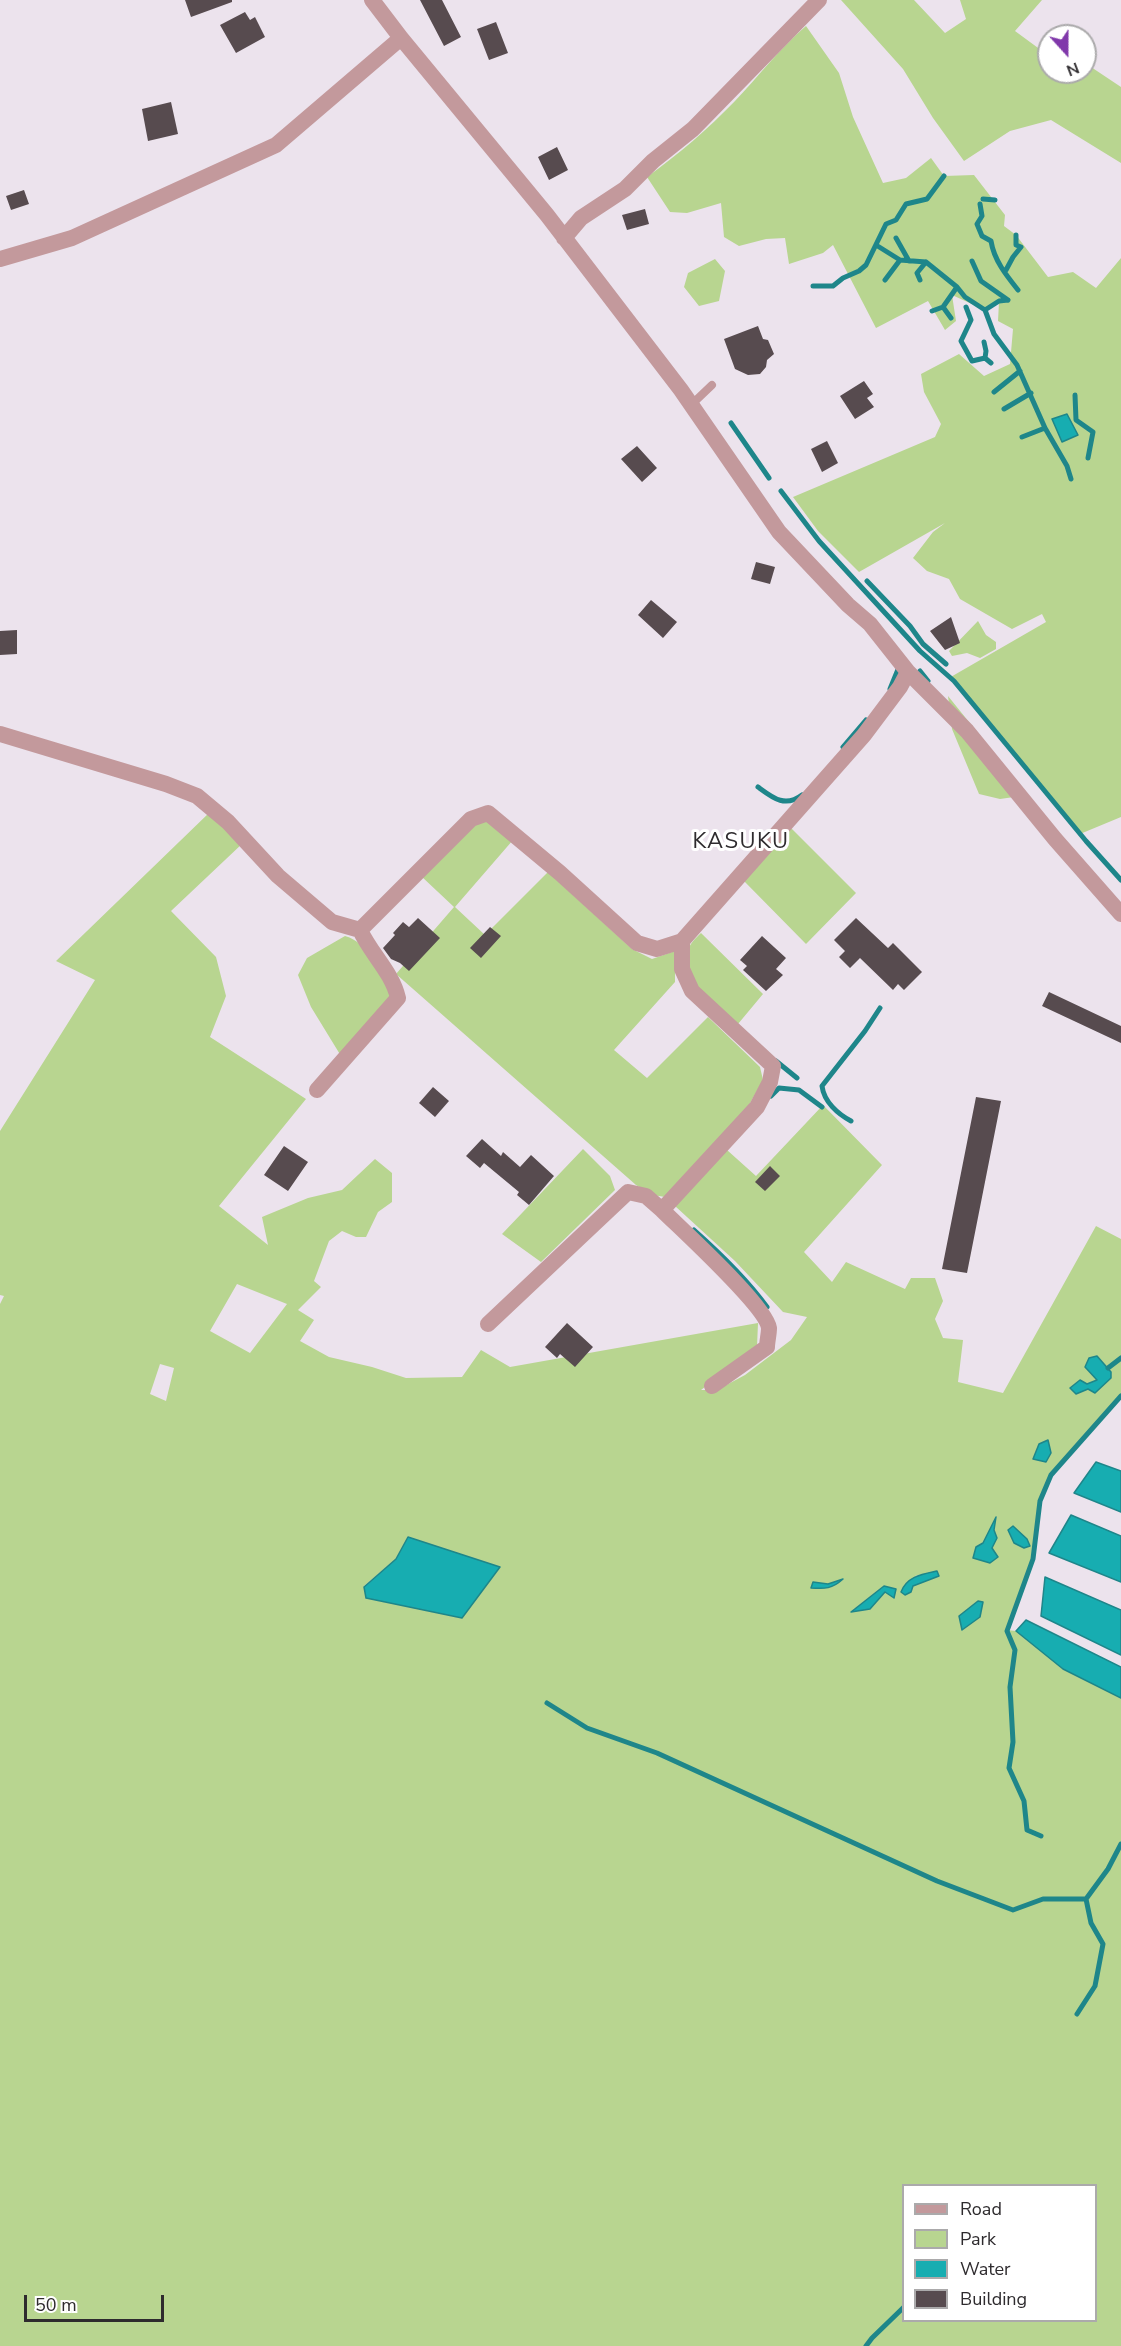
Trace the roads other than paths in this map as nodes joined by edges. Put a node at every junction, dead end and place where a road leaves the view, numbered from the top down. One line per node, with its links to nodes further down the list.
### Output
1 (372, 0): 3 (street)
2 (819, 0): 4 (street)
3 (401, 38): 4 (street); 5 (street)
4 (564, 238): 7 (street)
5 (0, 259)
6 (712, 385): 7 (lane)
7 (691, 405): 8 (street)
8 (908, 672): 10 (street); 12 (street)
9 (0, 734): 11 (street)
10 (1121, 914)
11 (360, 930): 12 (street); 13 (street)
12 (682, 941): 14 (street)
13 (317, 1090)
14 (662, 1210): 15 (street); 16 (street)
15 (488, 1324)
16 (712, 1386)

